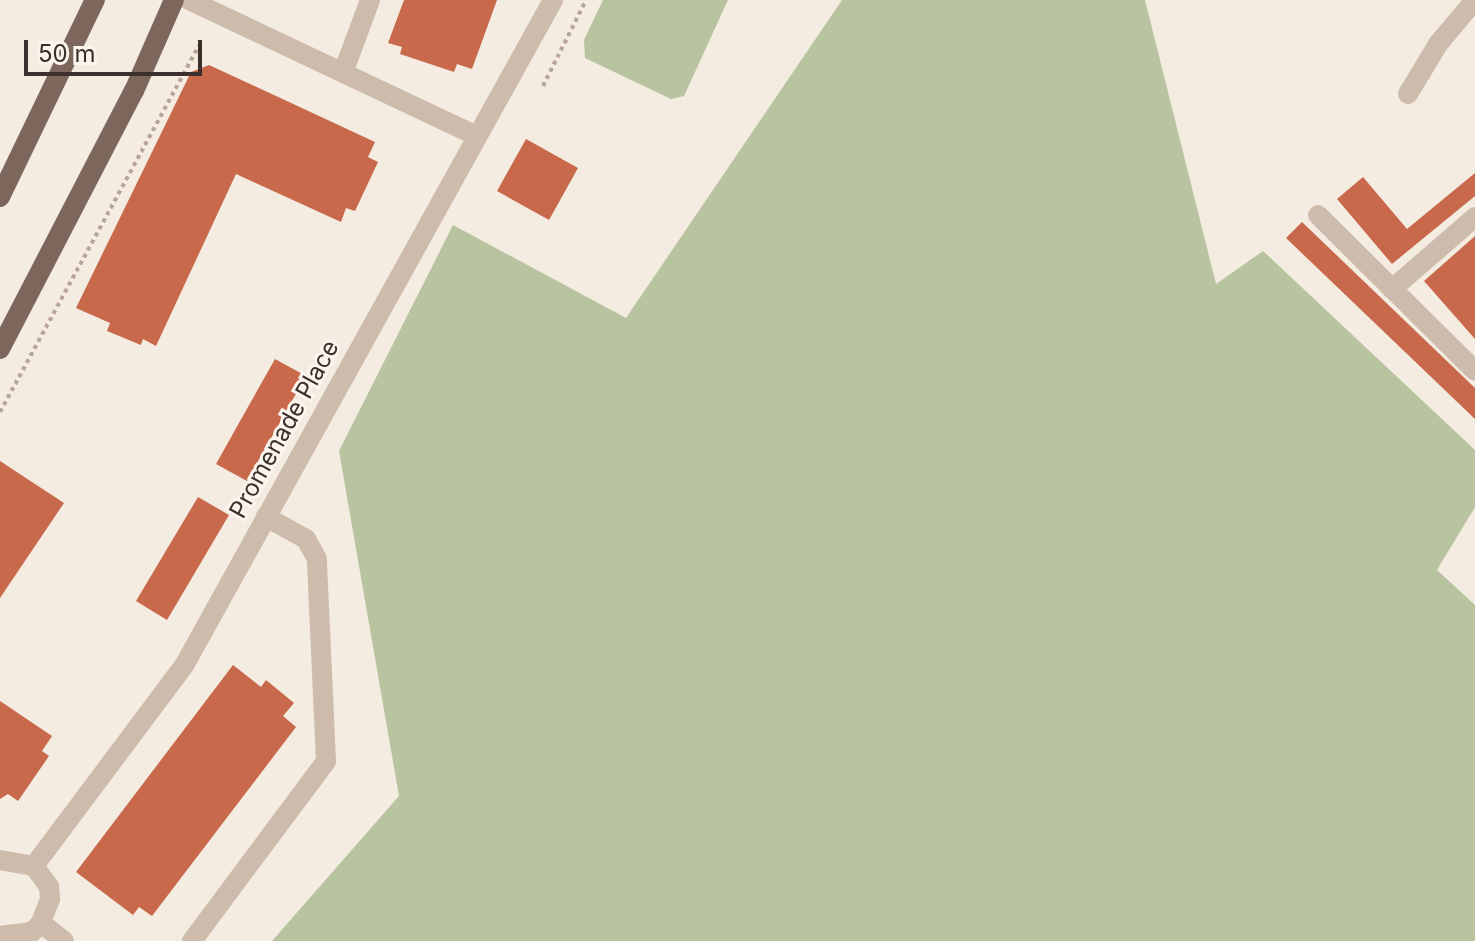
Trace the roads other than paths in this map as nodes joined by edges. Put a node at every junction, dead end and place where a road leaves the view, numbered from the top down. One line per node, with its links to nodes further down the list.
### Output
1 (95, 0): 10 (main road)
2 (174, 0): 14 (main road)
3 (189, 0): 7 (street)
4 (370, 0): 7 (street)
5 (553, 0): 9 (street, Promenade Place)
6 (1472, 1): 8 (street)
7 (343, 73): 9 (street)
8 (1408, 94)
9 (475, 135): 16 (street, Promenade Place)
10 (0, 197)
11 (1318, 215): 13 (street)
12 (1475, 217): 13 (street)
13 (1392, 289): 15 (street)
14 (0, 349)
15 (1475, 371)
16 (266, 517): 18 (street, Promenade Place); 22 (street)
17 (0, 860): 18 (street)
18 (34, 866): 19 (street)
19 (41, 923): 20 (street); 21 (street)
20 (0, 936)
21 (64, 941)
22 (192, 941)

